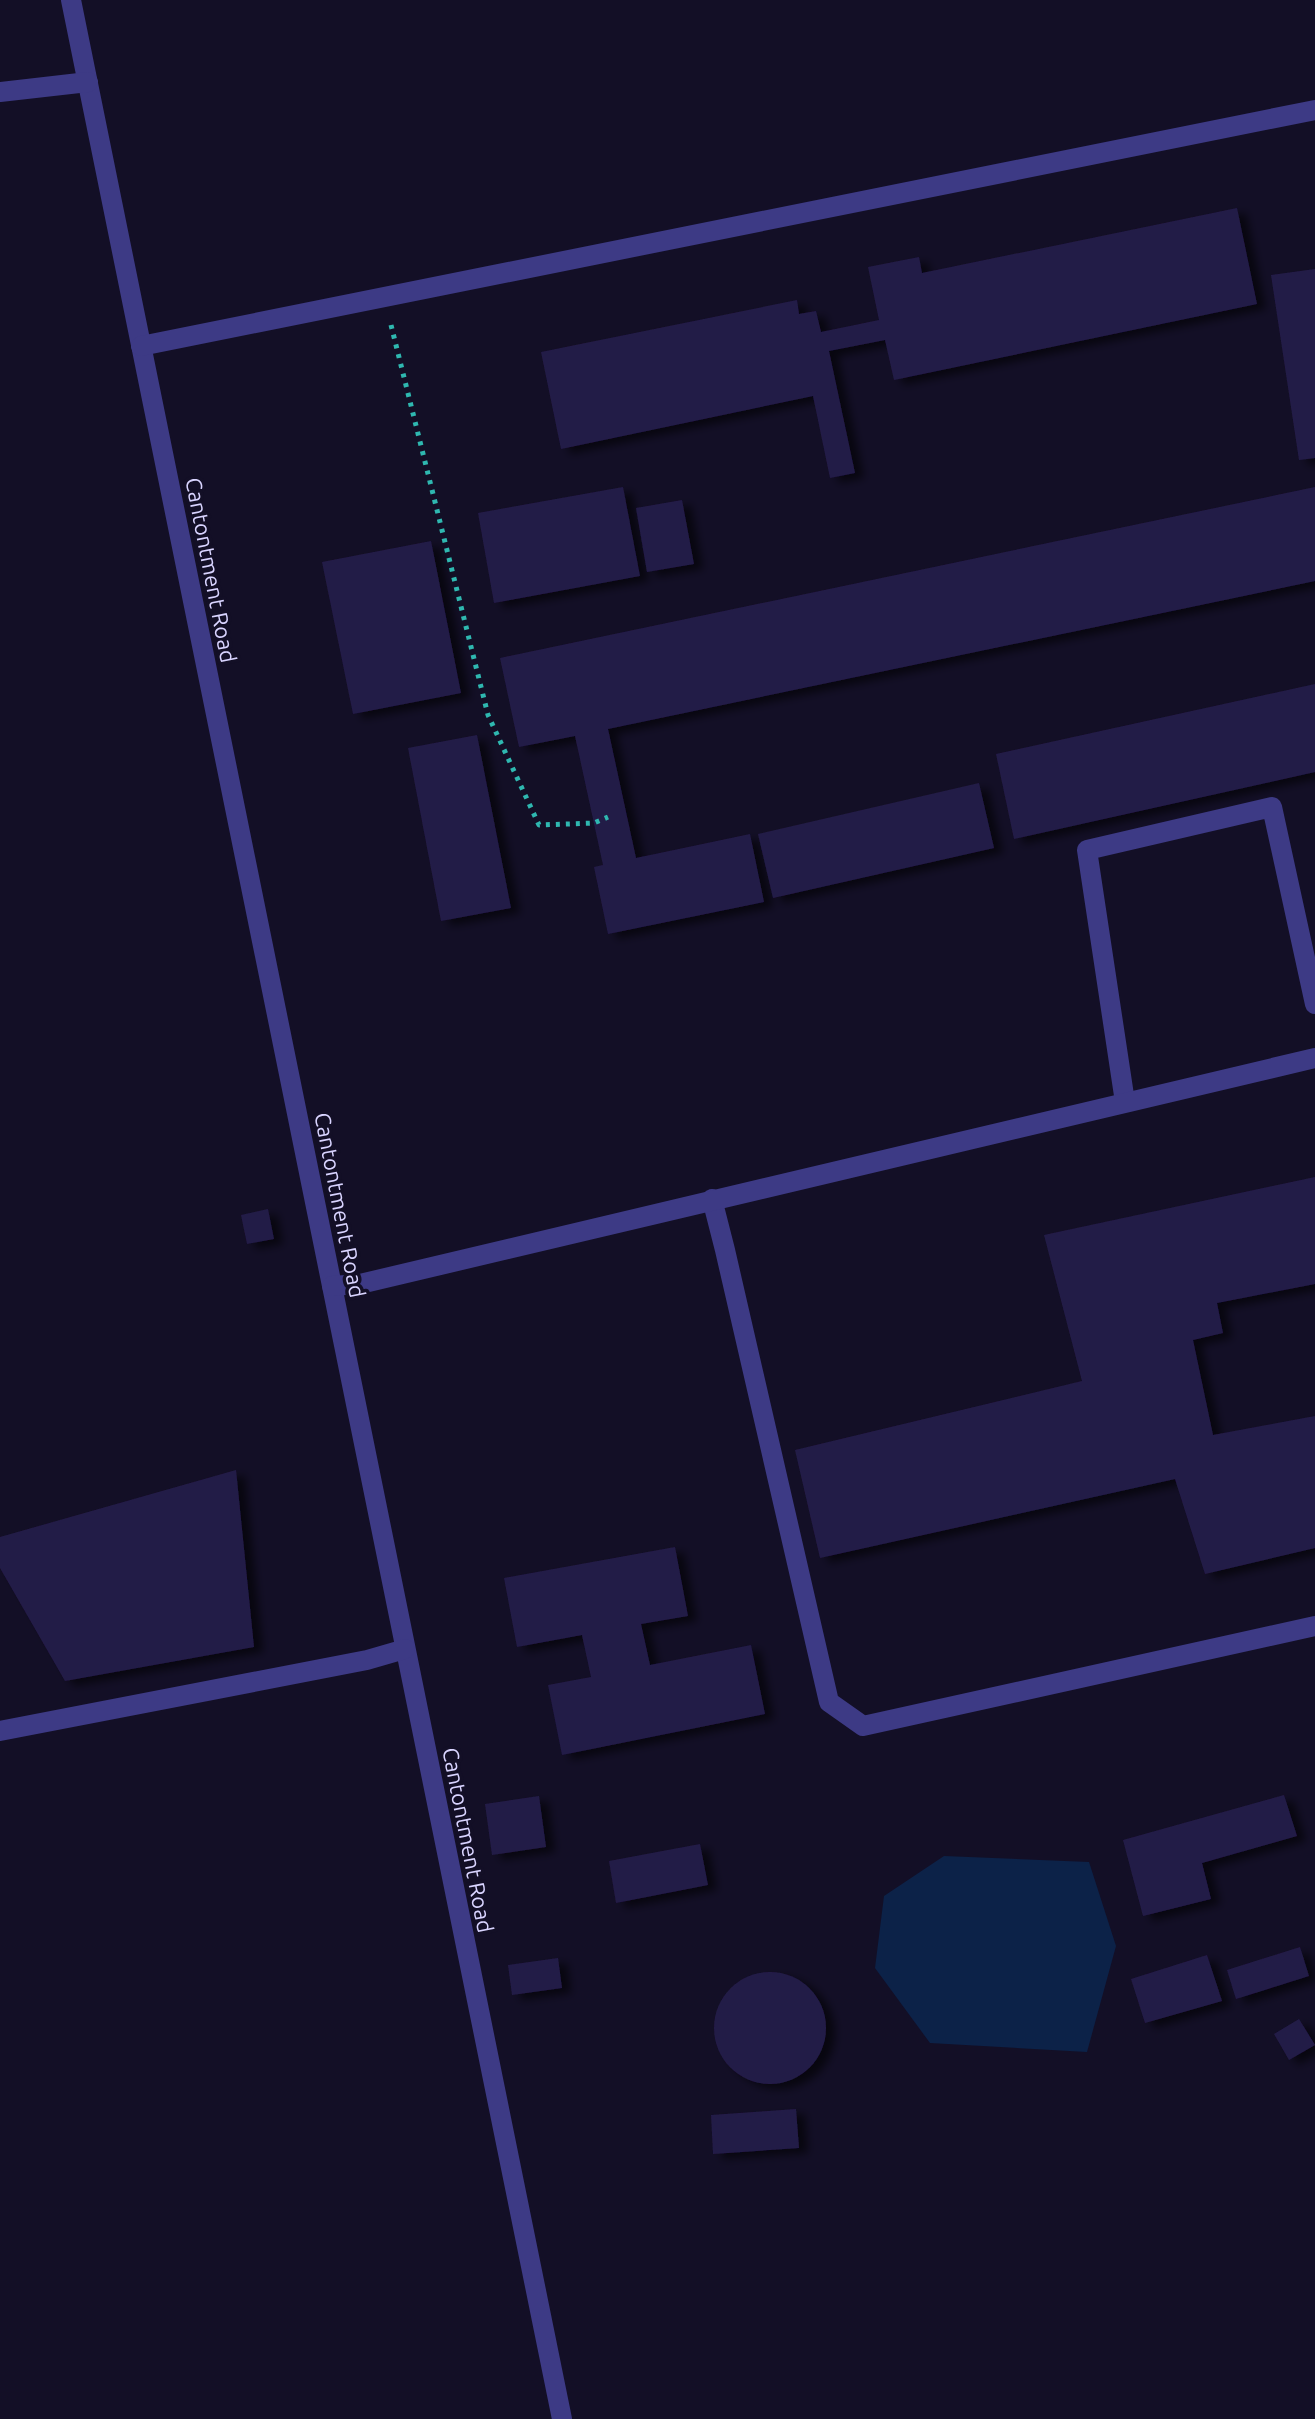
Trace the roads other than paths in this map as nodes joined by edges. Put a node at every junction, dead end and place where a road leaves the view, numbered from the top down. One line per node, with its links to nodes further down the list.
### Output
1 (71, 0): 2 (street, Cantontment Road)
2 (88, 82): 3 (street); 5 (street, Cantontment Road)
3 (0, 92)
4 (1315, 110): 5 (street)
5 (141, 346): 10 (street, Cantontment Road)
6 (1315, 1004): 8 (street)
7 (1315, 1058): 8 (street)
8 (1125, 1102): 9 (street)
9 (712, 1199): 10 (street); 11 (street)
10 (332, 1286): 12 (street, Cantontment Road)
11 (1315, 1626)
12 (405, 1649): 13 (street); 14 (street, Cantontment Road)
13 (0, 1731)
14 (562, 2419)

